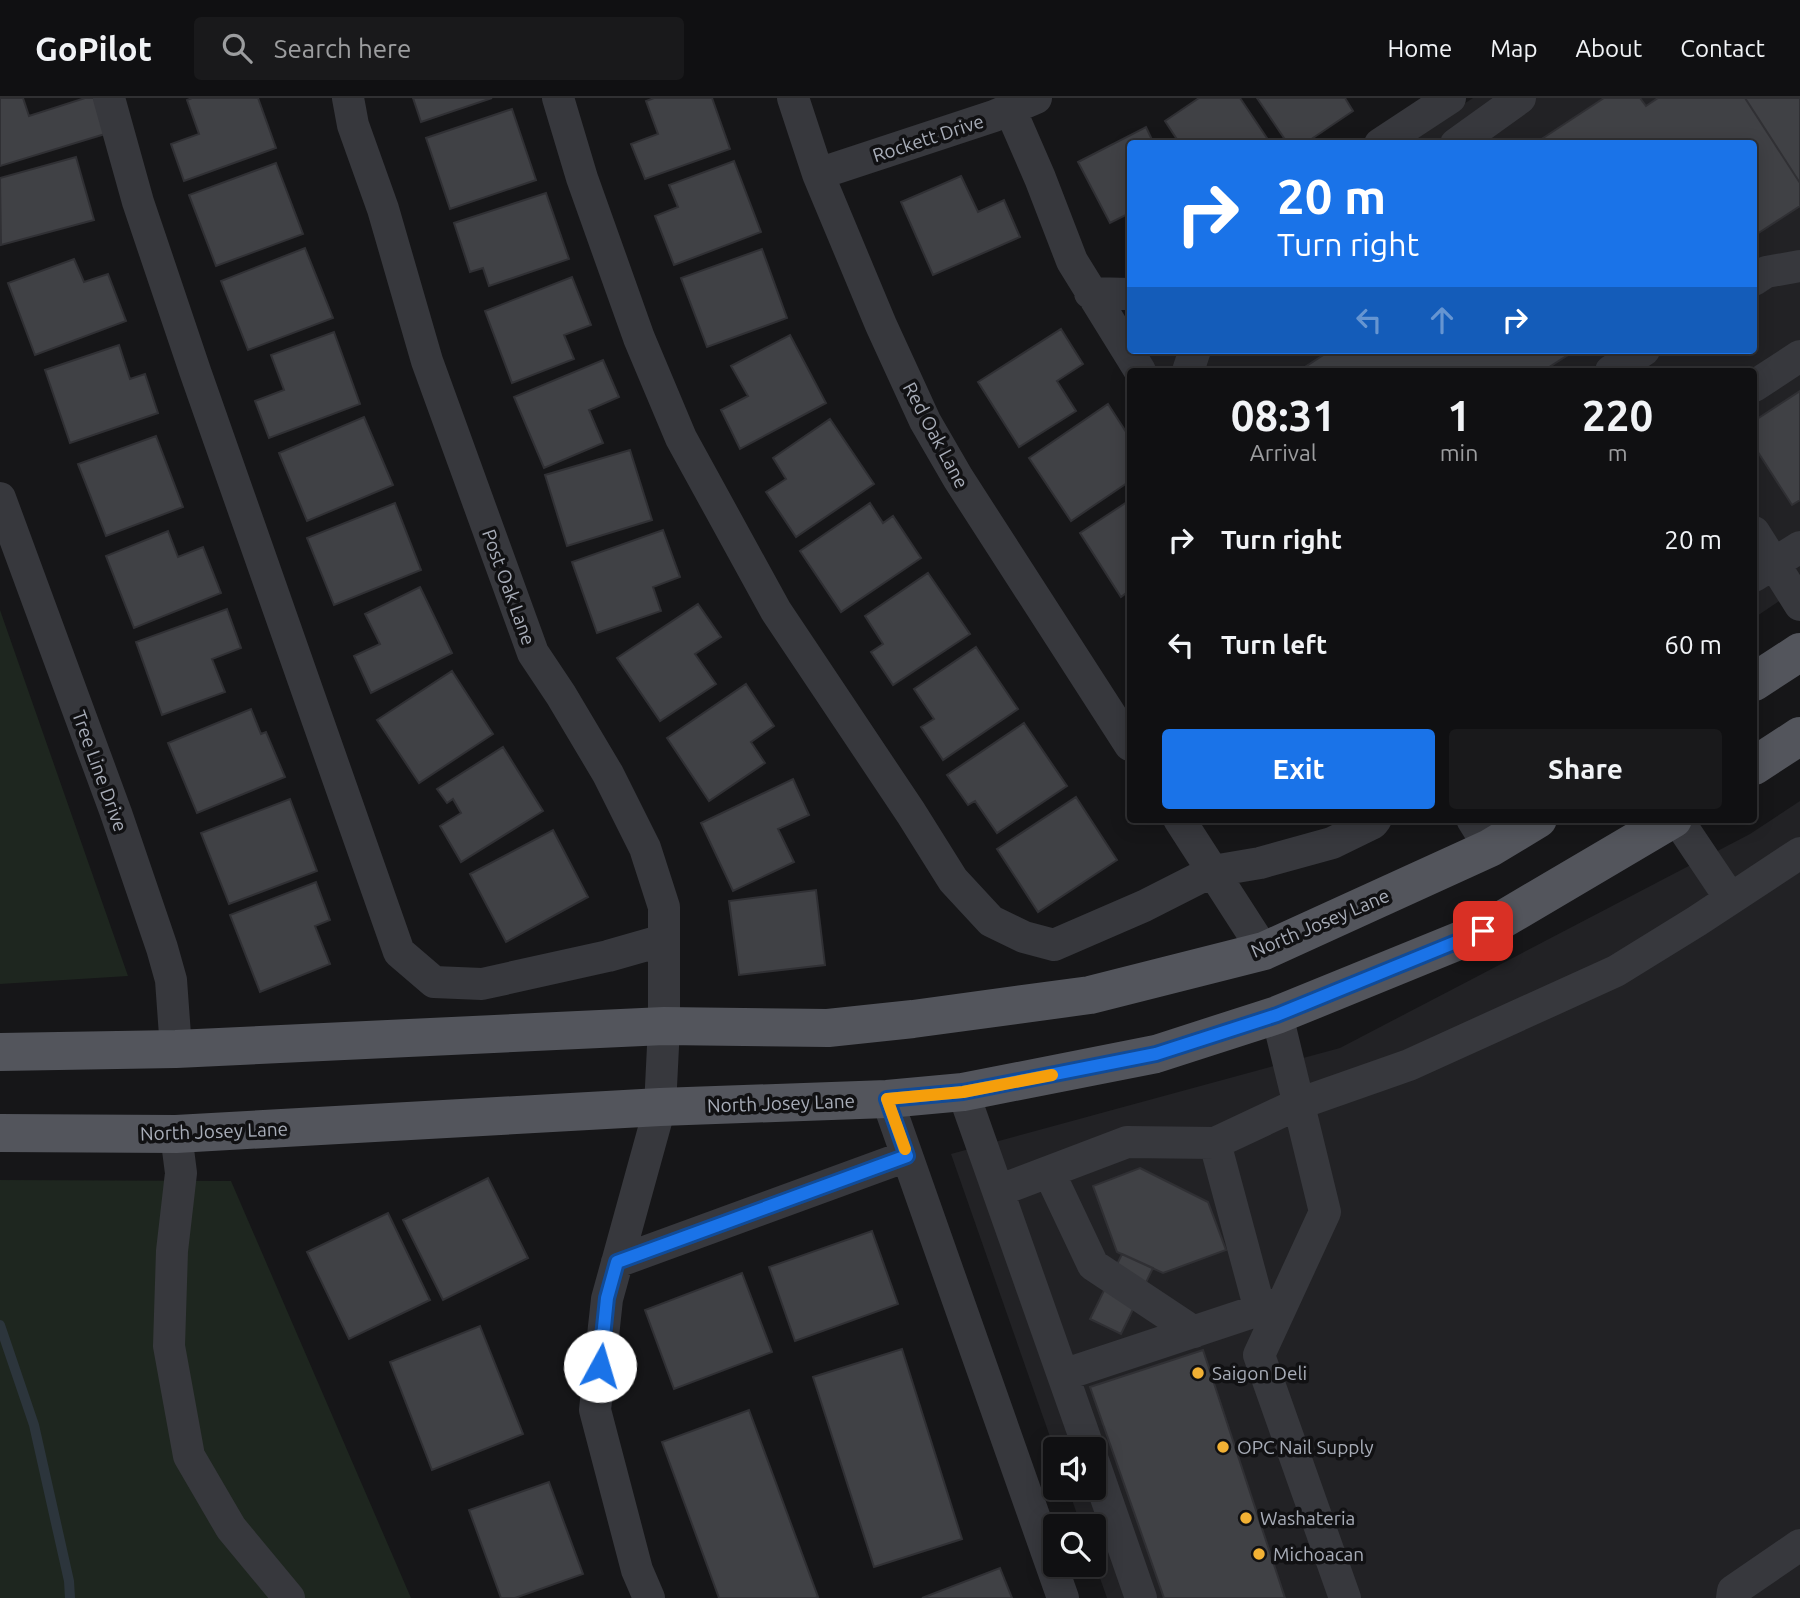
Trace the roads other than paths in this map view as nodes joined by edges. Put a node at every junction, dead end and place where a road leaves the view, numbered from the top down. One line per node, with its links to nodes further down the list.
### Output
1 (109, 98): 39 (street)
2 (348, 98): 39 (street, Post Oak Lane)
3 (558, 98): 37 (street)
4 (793, 98): 10 (street, Red Oak Lane)
5 (1450, 98): 8 (street)
6 (1520, 98): 9 (street)
7 (1023, 104): 10 (street, Rockett Drive); 13 (street)
8 (1386, 140)
9 (1462, 140)
10 (818, 174): 28 (street, Red Oak Lane)
11 (1800, 266): 12 (street)
12 (1757, 278)
13 (1090, 292): 14 (street); 15 (street)
14 (1127, 293)
15 (1127, 350)
16 (1800, 356): 19 (street)
17 (1645, 358): 18 (street)
18 (1619, 368)
19 (1757, 384)
20 (0, 498): 43 (street, Tree Line Drive)
21 (1757, 545): 23 (street)
22 (1800, 547): 23 (street)
23 (1763, 570): 24 (street)
24 (1800, 605)
25 (1800, 652): 26 (main road)
26 (1757, 680)
27 (1800, 736): 29 (main road)
28 (1127, 740)
29 (1757, 764)
30 (1182, 823): 37 (street)
31 (1373, 823): 37 (street)
32 (1522, 823): 35 (main road, North Josey Lane)
33 (1668, 823): 41 (main road, North Josey Lane)
34 (1678, 823): 38 (street)
35 (1481, 833): 40 (main road, North Josey Lane)
36 (1800, 853): 38 (street)
37 (1213, 872): 40 (street)
38 (1730, 898): 47 (street)
39 (664, 940): 42 (street, Post Oak Lane)
40 (1265, 951): 42 (main road, North Josey Lane)
41 (1277, 1015): 45 (main road, North Josey Lane); 47 (street)
42 (664, 1026): 43 (main road, North Josey Lane); 48 (street, Post Oak Lane)
43 (176, 1049): 44 (main road, North Josey Lane)
44 (0, 1052)
45 (963, 1092): 46 (main road, North Josey Lane); 54 (street)
46 (887, 1099): 48 (main road, North Josey Lane); 52 (street)
47 (1298, 1104): 51 (street); 56 (street)
48 (660, 1107): 50 (main road, North Josey Lane); 55 (street, Post Oak Lane)
49 (0, 1133): 50 (main road, North Josey Lane)
50 (176, 1134): 62 (street)
51 (1215, 1143): 53 (street); 56 (street)
52 (907, 1156): 55 (street); 64 (street)
53 (1049, 1172): 54 (street); 57 (street)
54 (998, 1191): 58 (street)
55 (617, 1262): 63 (street, Post Oak Lane)
56 (1272, 1306): 57 (street); 66 (street)
57 (1194, 1332): 58 (street)
58 (1063, 1375): 59 (street)
59 (1085, 1437)
60 (1106, 1497): 65 (street)
61 (1800, 1545): 67 (street)
62 (289, 1598)
63 (649, 1598)
64 (1063, 1598)
65 (1141, 1598)
66 (1345, 1598)
67 (1732, 1598)

